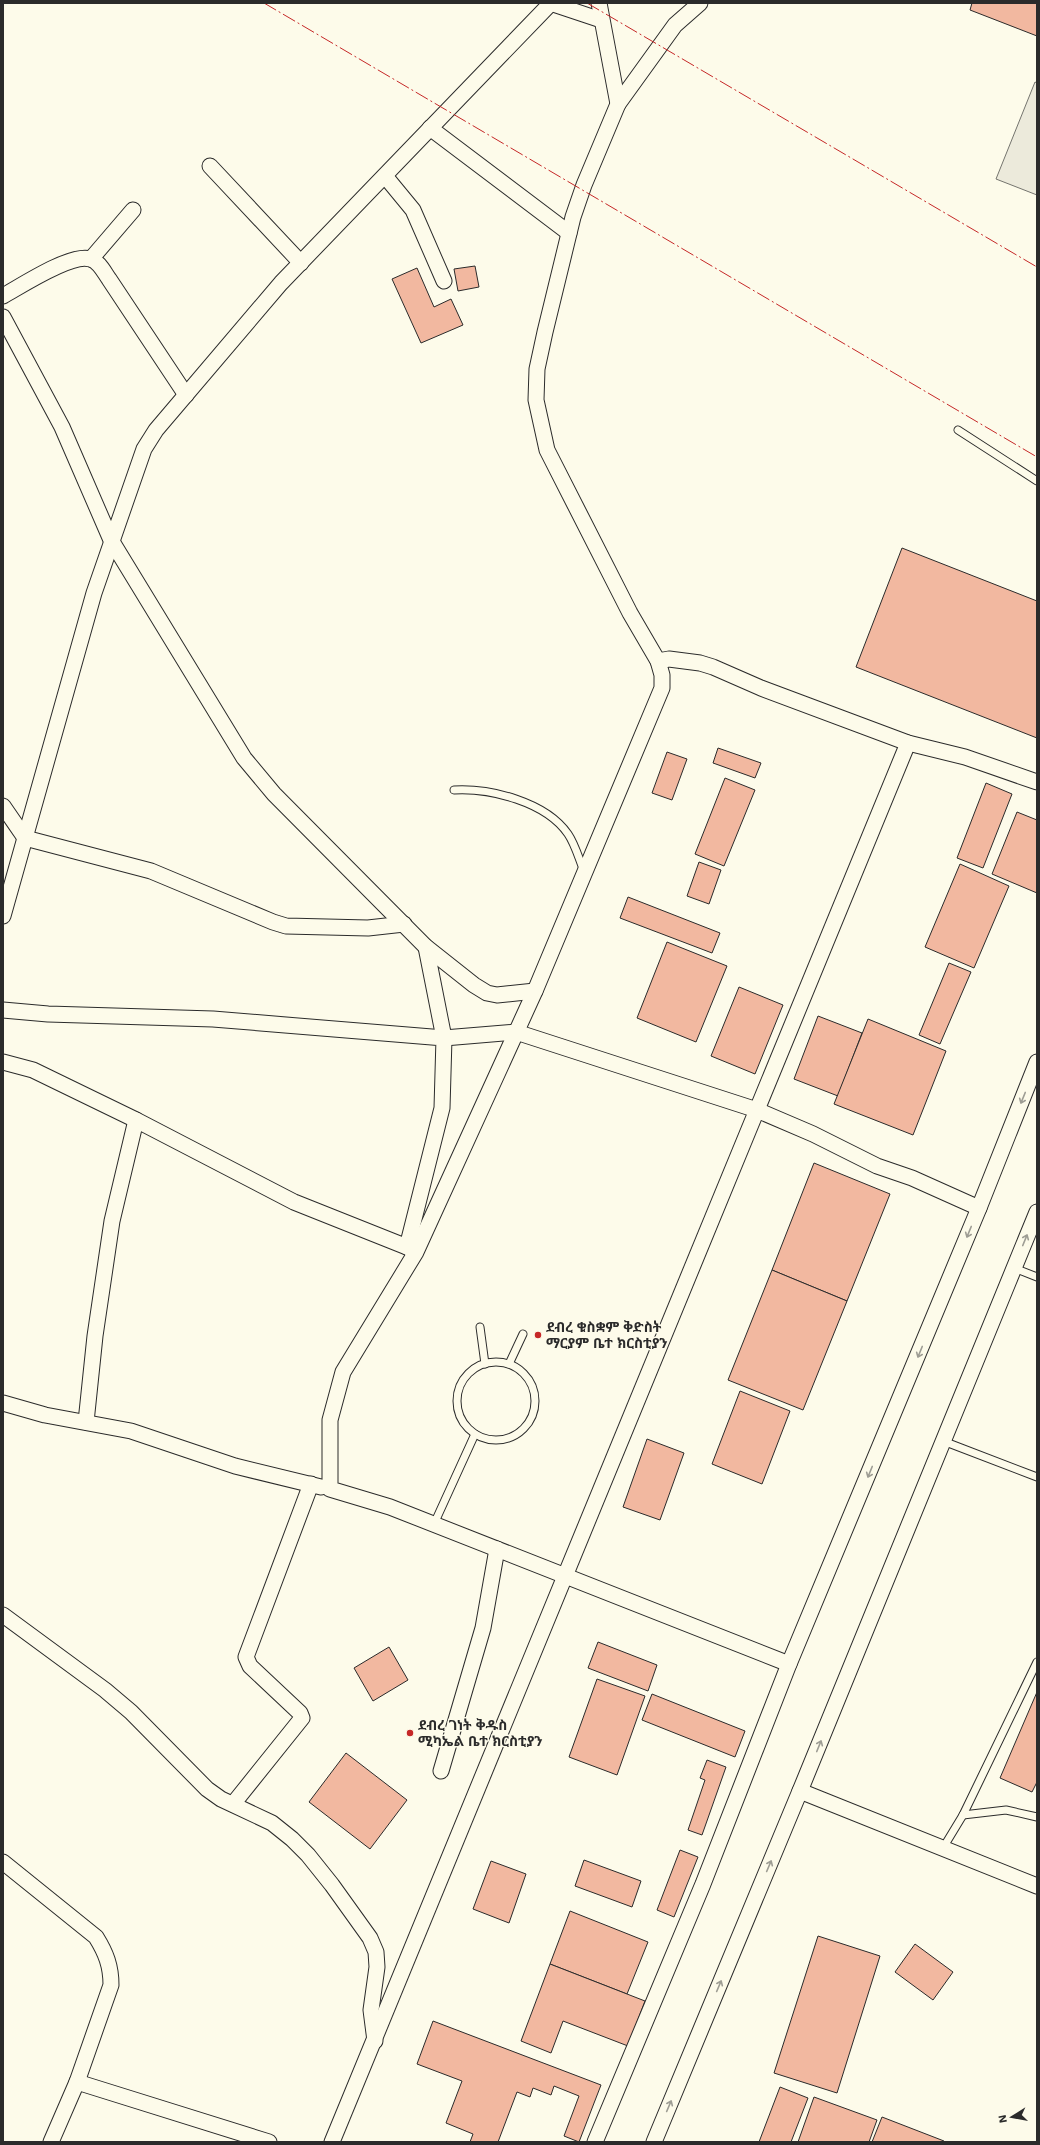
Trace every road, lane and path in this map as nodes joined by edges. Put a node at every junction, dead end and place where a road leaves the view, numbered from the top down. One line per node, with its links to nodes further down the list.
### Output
1 (550, 3): 4 (street); 6 (street)
2 (599, 3): 4 (street)
3 (700, 3): 5 (street)
4 (601, 20): 5 (street)
5 (618, 104): 10 (street)
6 (430, 128): 8 (street); 10 (street)
7 (210, 166): 12 (street)
8 (385, 176): 12 (street); 13 (street)
9 (133, 210): 11 (street)
10 (569, 233): 20 (street)
11 (91, 259): 14 (street); 16 (street)
12 (301, 263): 16 (street)
13 (444, 281)
14 (3, 296)
15 (3, 317): 19 (street)
16 (186, 395): 19 (street)
17 (958, 430): 18 (lane)
18 (1037, 481)
19 (111, 540): 25 (street); 28 (street)
20 (658, 661): 21 (street); 26 (street)
21 (908, 742): 22 (street); 36 (street)
22 (1037, 782)
23 (454, 790): 26 (lane)
24 (3, 806): 25 (street)
25 (25, 838): 27 (street); 28 (street)
26 (585, 875): 30 (street)
27 (3, 916)
28 (404, 924): 29 (street)
29 (426, 947): 30 (street); 33 (street)
30 (535, 991): 32 (street)
31 (3, 1010): 33 (street)
32 (516, 1032): 33 (street); 36 (street); 40 (street)
33 (444, 1038): 40 (street)
34 (3, 1062): 37 (street)
35 (1037, 1062): 38 (street, one-way to 38)
36 (757, 1110): 38 (street); 56 (street)
37 (136, 1120): 40 (street); 48 (street)
38 (979, 1208): 59 (street, one-way to 59)
39 (1037, 1212): 41 (street, one-way to 39)
40 (412, 1249): 53 (street)
41 (1014, 1268): 42 (lane); 50 (street)
42 (1037, 1277)
43 (480, 1327): 45 (lane)
44 (523, 1334): 46 (lane)
45 (485, 1364): 46 (lane); 49 (lane)
46 (509, 1364): 49 (lane)
47 (3, 1403): 48 (street)
48 (86, 1422): 52 (street)
49 (475, 1434): 54 (lane)
50 (943, 1440): 51 (lane); 61 (street, one-way to 50)
51 (1037, 1477)
52 (311, 1484): 53 (street); 62 (street)
53 (330, 1489): 54 (street)
54 (434, 1524): 55 (street)
55 (497, 1549): 56 (street); 60 (street)
56 (566, 1576): 59 (street); 68 (street)
57 (3, 1615): 62 (street)
58 (1037, 1662): 63 (lane)
59 (789, 1664): 73 (street)
60 (441, 1771)
61 (800, 1791): 65 (street); 74 (street, one-way to 61)
62 (233, 1804): 68 (street)
63 (963, 1815): 64 (lane); 65 (lane)
64 (1037, 1817)
65 (943, 1848): 67 (street)
66 (3, 1862): 69 (street)
67 (1037, 1886)
68 (375, 2041): 72 (street)
69 (77, 2082): 70 (street); 71 (street)
70 (51, 2142)
71 (269, 2142)
72 (332, 2142)
73 (596, 2142)
74 (654, 2142)

